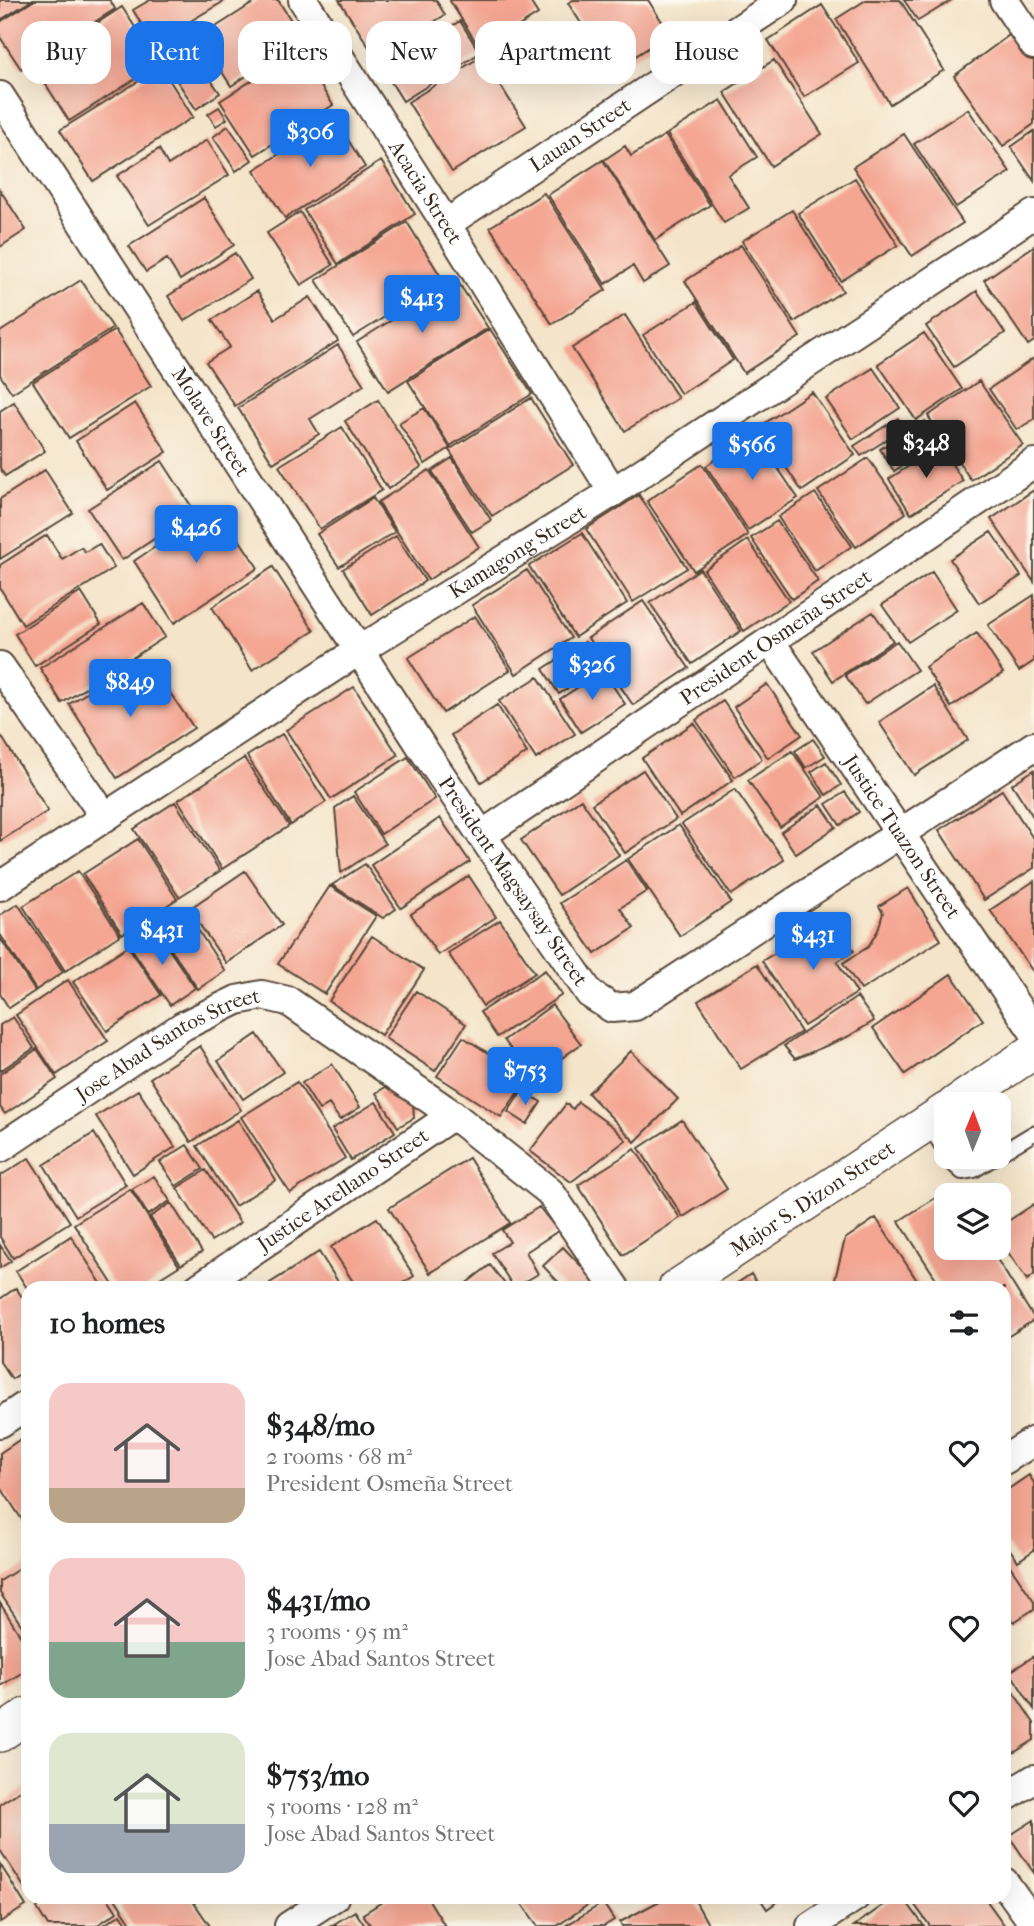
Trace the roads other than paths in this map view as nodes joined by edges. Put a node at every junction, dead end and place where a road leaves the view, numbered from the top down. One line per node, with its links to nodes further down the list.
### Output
1 (303, 0): 7 (street, Acacia Street)
2 (783, 0): 7 (street, Lauan Street)
3 (1004, 0): 4 (street)
4 (1034, 44)
5 (0, 96): 11 (street, Molave Street)
6 (1034, 214): 9 (street, Kamagong Street)
7 (446, 223): 9 (street, Acacia Street)
8 (1034, 463): 10 (street, President Osmeña Street)
9 (613, 492): 11 (street, Kamagong Street)
10 (770, 641): 16 (street, Justice Tuazon Street); 17 (street, President Osmeña Street)
11 (358, 650): 14 (street, Molave Street); 15 (street, Kamagong Street)
12 (0, 666): 15 (street)
13 (1034, 746): 16 (street, President Magsaysay Street)
14 (423, 749): 17 (street, President Magsaysay Street)
15 (105, 817): 18 (street, Kamagong Street)
16 (899, 834): 17 (street, President Magsaysay Street); 19 (street, Justice Tuazon Street)
17 (482, 835)
18 (0, 886)
19 (1034, 1032)
20 (1034, 1051): 21 (street, Major S. Dizon Street)
21 (973, 1092)
22 (453, 1115): 26 (street, Jose Abad Santos Street); 29 (street, Justice Arellano Street); 30 (street, Jose Abad Santos Street)
23 (934, 1118): 31 (street, Major S. Dizon Street)
24 (1034, 1133): 25 (lane)
25 (1012, 1146)
26 (0, 1148)
27 (959, 1169): 28 (lane)
28 (976, 1169)
29 (208, 1281)
30 (610, 1281)
31 (687, 1281)
32 (21, 1409): 33 (street)
33 (0, 1423)
34 (1034, 1441): 35 (street)
35 (1011, 1456)
36 (21, 1720): 37 (street)
37 (0, 1734)
38 (1034, 1779): 39 (street)
39 (1011, 1794)
40 (1011, 1892): 43 (street)
41 (323, 1904): 44 (street)
42 (844, 1904): 45 (street)
43 (1034, 1924)
44 (289, 1926)
45 (811, 1926)

